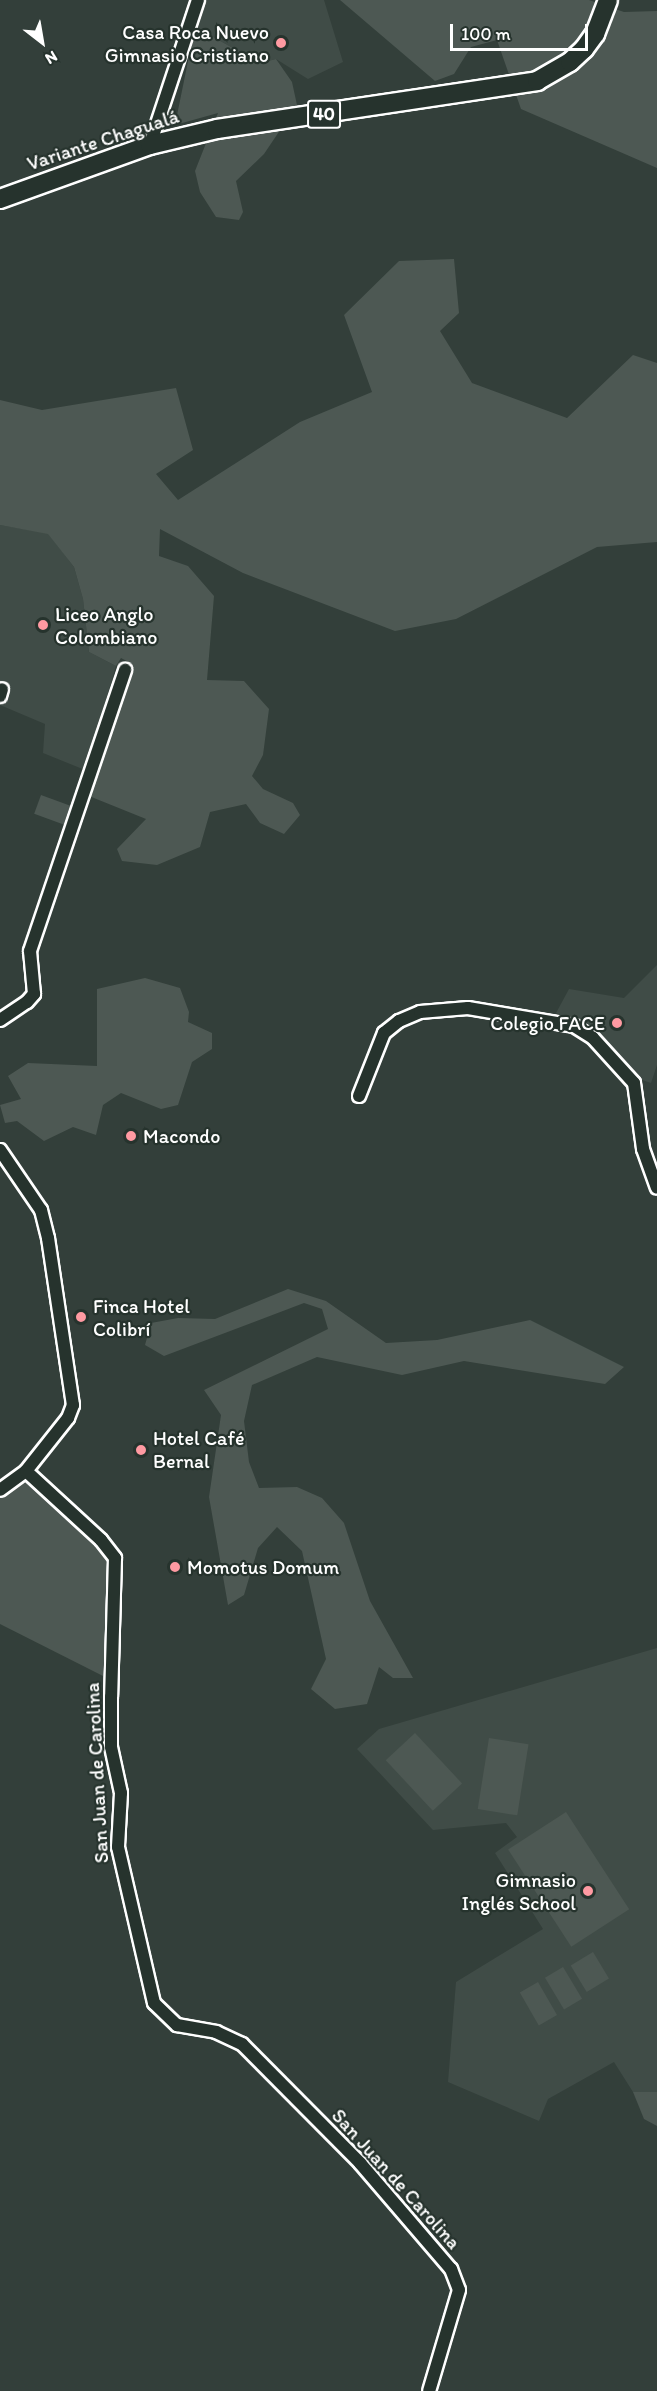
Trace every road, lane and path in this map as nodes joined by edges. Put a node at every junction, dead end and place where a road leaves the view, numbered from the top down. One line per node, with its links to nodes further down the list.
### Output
1 (198, 0): 3 (street)
2 (608, 0): 3 (highway, Variante Chagualá / 40)
3 (150, 145): 4 (highway, Variante Chagualá / 40)
4 (0, 199)
5 (124, 670): 6 (street)
6 (0, 1020)
7 (359, 1096): 9 (street)
8 (0, 1150): 10 (street)
9 (657, 1188)
10 (26, 1471): 11 (street); 12 (street, San Juan de Carolina)
11 (0, 1490)
12 (429, 2391)

